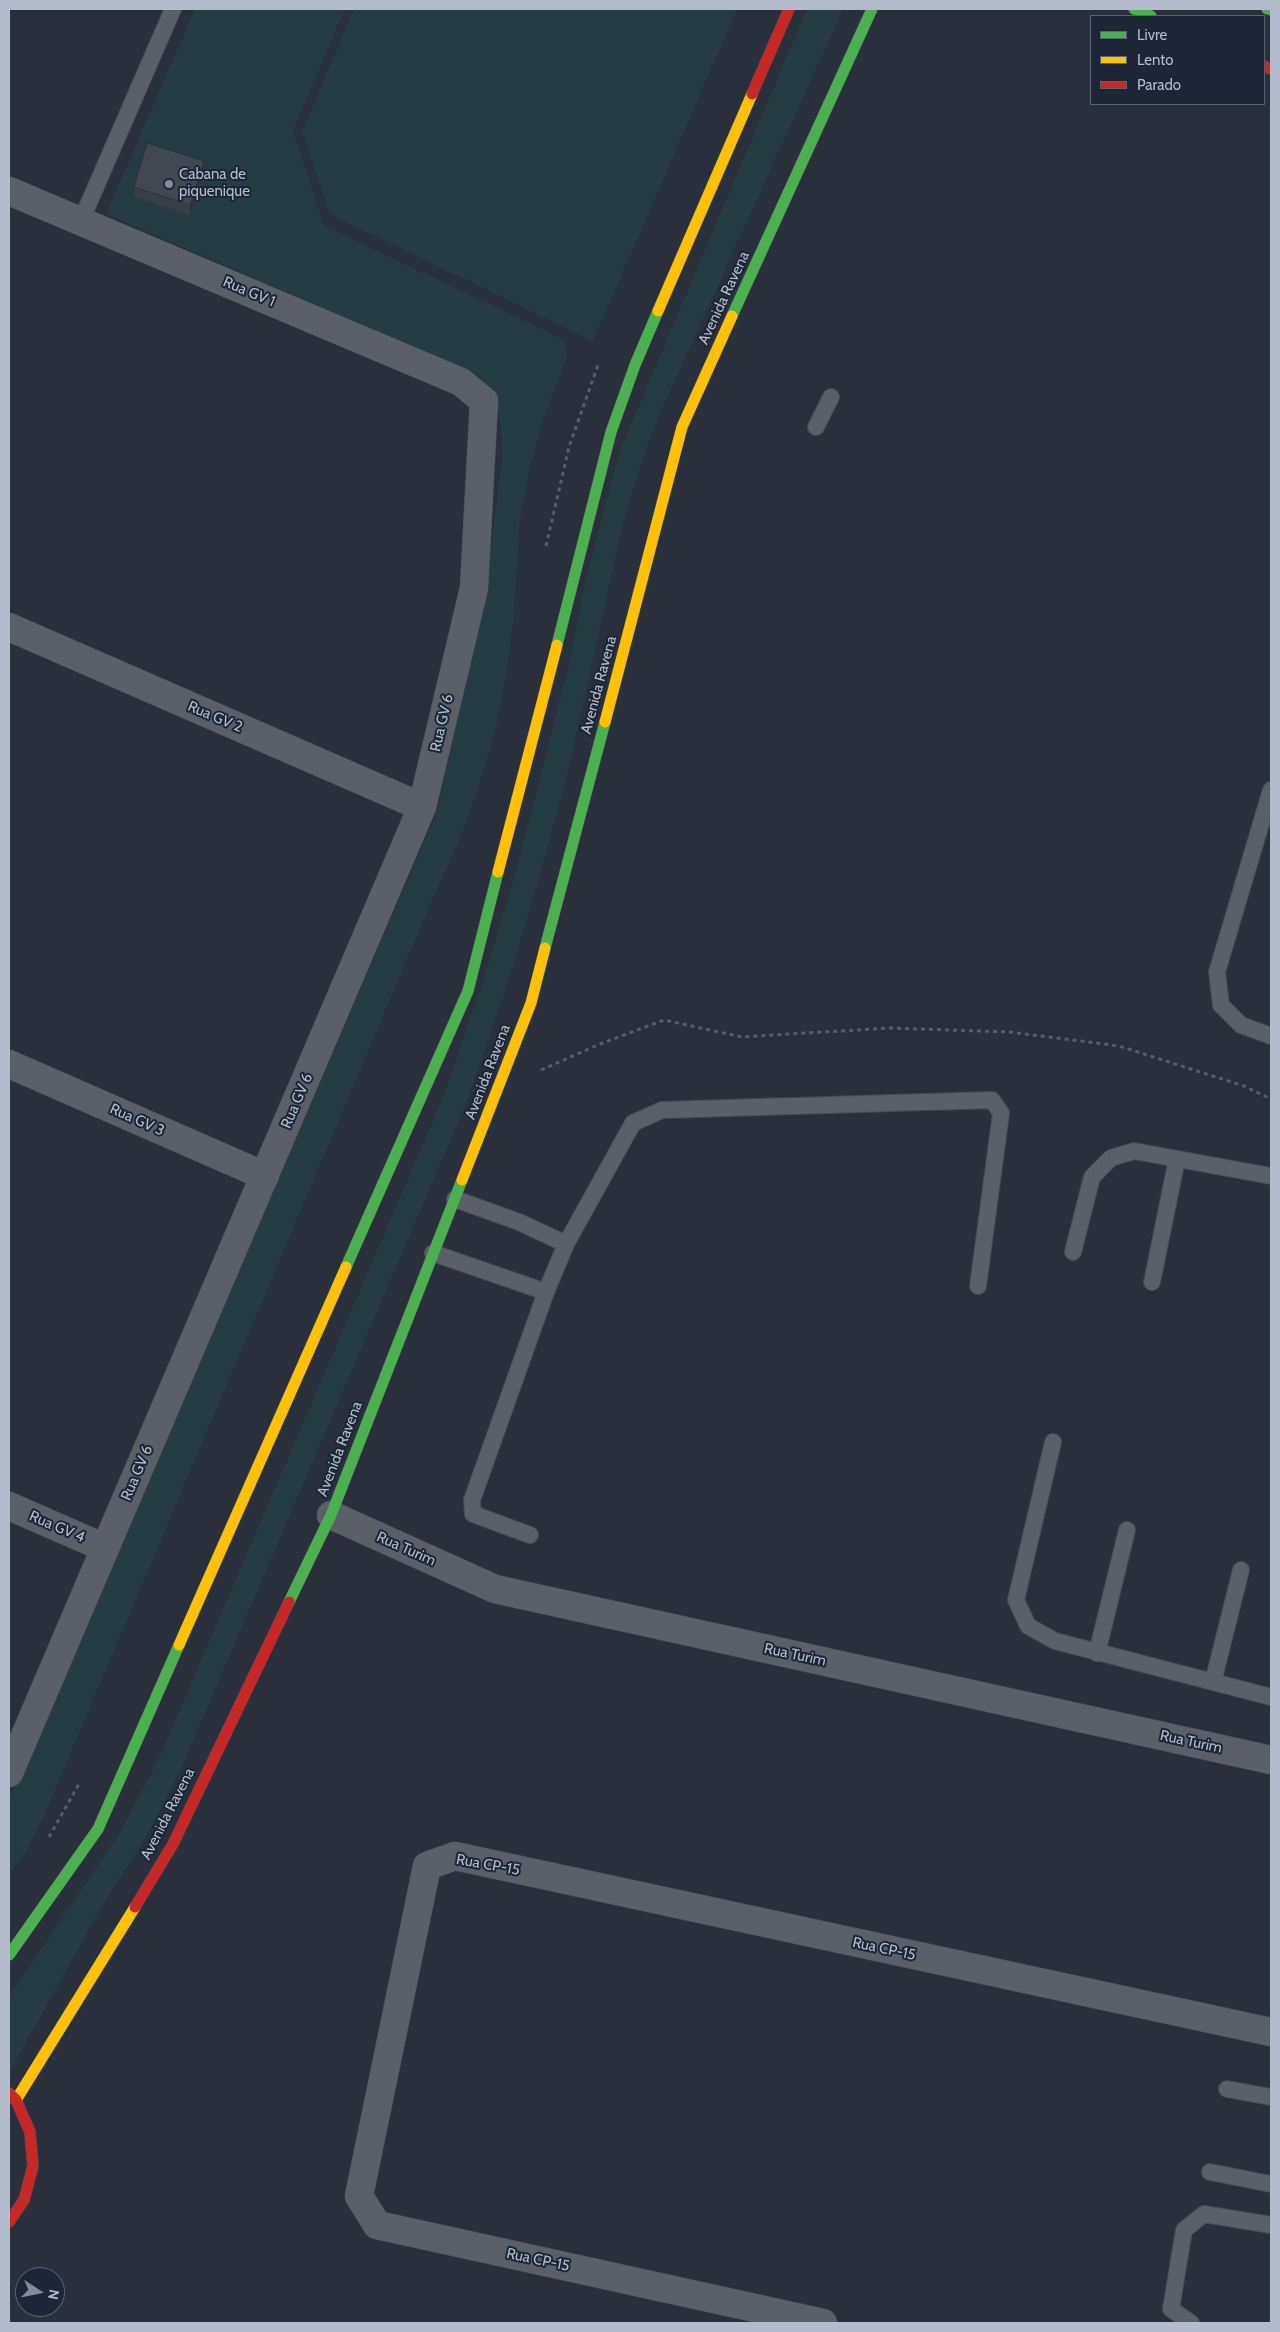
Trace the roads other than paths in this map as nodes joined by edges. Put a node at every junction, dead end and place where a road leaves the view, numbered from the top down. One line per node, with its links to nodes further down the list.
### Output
1 (173, 9): 9 (lane)
2 (789, 9): 40 (street)
3 (872, 9): 21 (street, Avenida Ravena)
4 (1134, 9): 7 (street)
5 (1267, 9): 6 (street)
6 (1271, 10)
7 (1149, 15)
8 (9, 191): 9 (street, Rua GV 1)
9 (81, 221): 11 (street, Rua GV 1)
10 (832, 397): 12 (lane)
11 (484, 401): 15 (street, Rua GV 6)
12 (816, 427)
13 (9, 627): 15 (street, Rua GV 2)
14 (1271, 790): 16 (lane)
15 (422, 806): 19 (street, Rua GV 6)
16 (1271, 1036)
17 (9, 1064): 19 (street, Rua GV 3)
18 (1177, 1159): 20 (lane); 23 (lane); 25 (lane)
19 (265, 1176): 33 (street, Rua GV 6)
20 (1271, 1176)
21 (455, 1199): 22 (lane); 24 (street, Avenida Ravena)
22 (566, 1244): 26 (lane); 27 (lane)
23 (1073, 1252)
24 (433, 1253): 27 (lane); 30 (street, Avenida Ravena)
25 (1152, 1282)
26 (978, 1286)
27 (546, 1292): 32 (lane)
28 (1053, 1442): 35 (lane)
29 (9, 1506): 33 (street, Rua GV 4)
30 (331, 1516): 38 (street, Rua Turim); 43 (street, Avenida Ravena)
31 (1127, 1530): 35 (lane)
32 (530, 1535)
33 (105, 1548): 39 (street, Rua GV 6)
34 (1241, 1570): 36 (lane)
35 (1097, 1653): 36 (lane)
36 (1213, 1682): 37 (lane)
37 (1271, 1697)
38 (1271, 1760)
39 (9, 1773)
40 (9, 1955)
41 (1271, 2032): 49 (street, Rua CP-15)
42 (1226, 2090): 44 (lane)
43 (12, 2096): 47 (street)
44 (1271, 2098)
45 (1210, 2172): 46 (lane)
46 (1271, 2184)
47 (9, 2222)
48 (1271, 2225): 50 (lane)
49 (823, 2323)
50 (1191, 2323)

